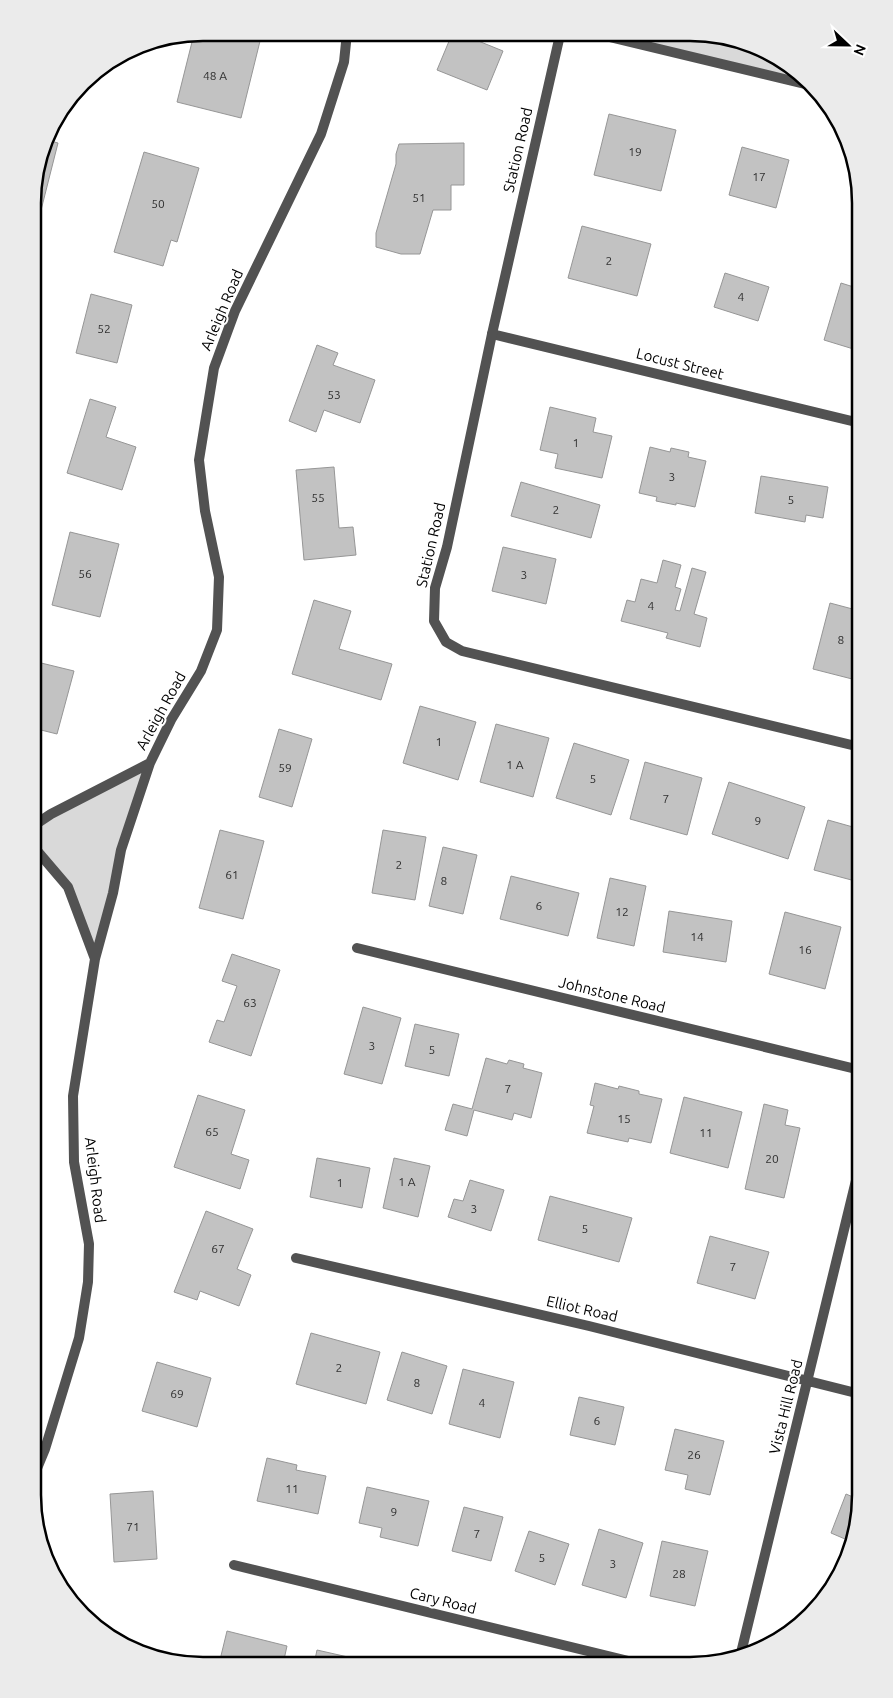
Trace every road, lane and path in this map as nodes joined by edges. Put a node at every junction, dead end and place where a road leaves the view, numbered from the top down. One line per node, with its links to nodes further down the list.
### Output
1 (559, 41): 5 (street, Station Road)
2 (626, 41): 4 (street)
3 (346, 42): 8 (street, Arleigh Road)
4 (798, 82)
5 (492, 334): 6 (street, Locust Street); 7 (street, Station Road)
6 (852, 421)
7 (852, 745)
8 (150, 763): 9 (street); 12 (street, Arleigh Road)
9 (41, 821)
10 (41, 855): 12 (street)
11 (357, 948): 13 (street, Johnstone Road)
12 (95, 959): 18 (street, Arleigh Road)
13 (851, 1068)
14 (851, 1201): 16 (street, Vista Hill Road)
15 (296, 1258): 16 (street, Elliot Road)
16 (808, 1381): 17 (street, Elliot Road); 20 (street, Vista Hill Road)
17 (851, 1392)
18 (41, 1458)
19 (234, 1565): 21 (street, Cary Road)
20 (742, 1648)
21 (612, 1657)

